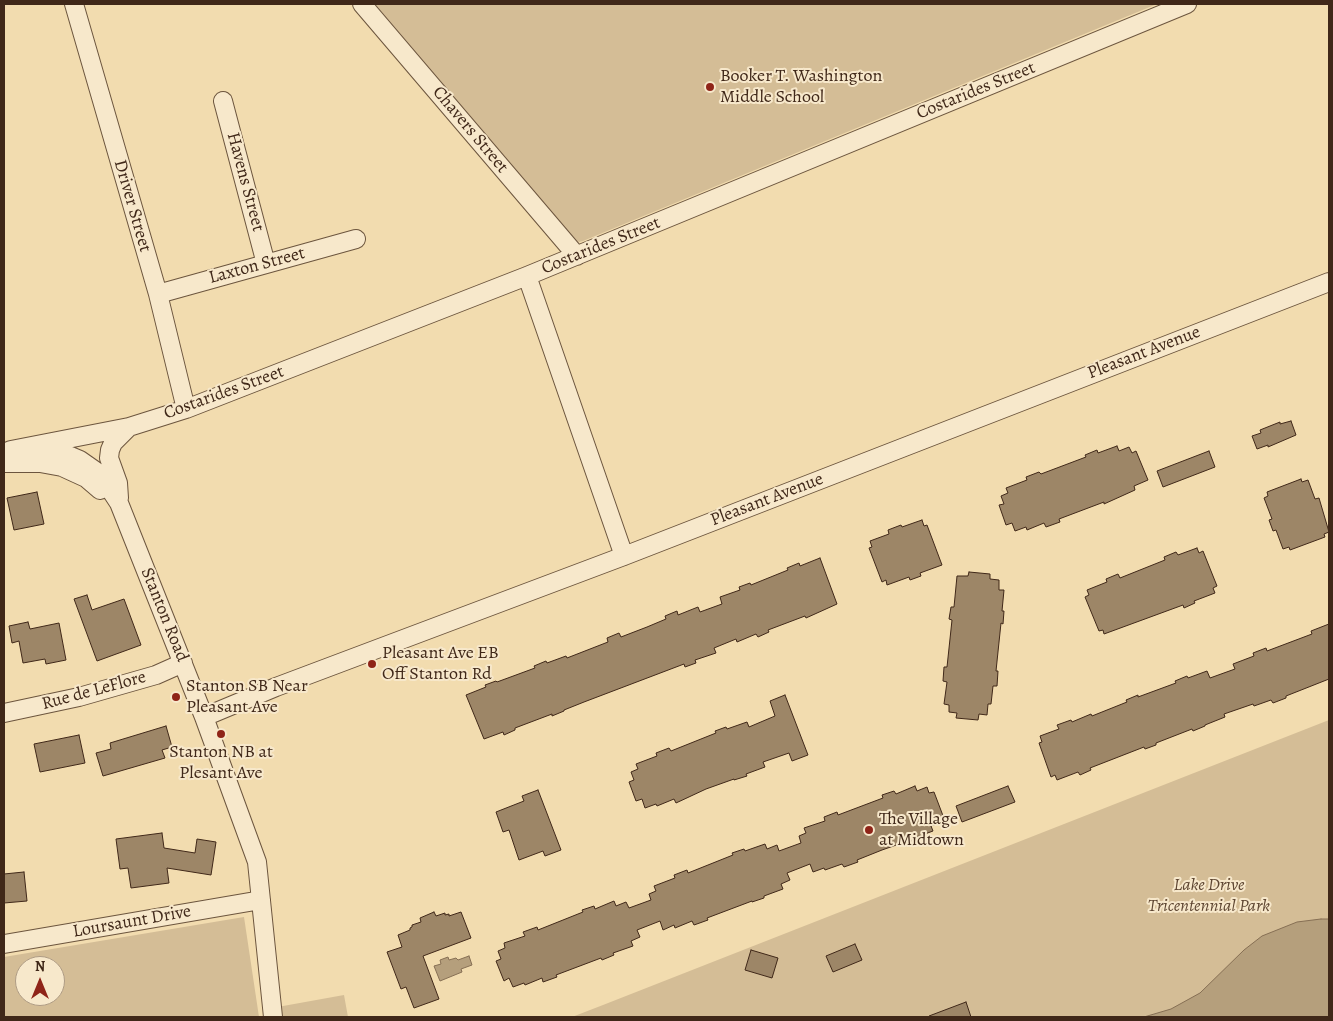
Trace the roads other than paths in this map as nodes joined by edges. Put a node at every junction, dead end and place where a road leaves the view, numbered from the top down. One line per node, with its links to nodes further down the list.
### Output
1 (74, 4): 10 (street, Driver Street)
2 (362, 4): 6 (street, Chavers Street)
3 (1187, 4): 6 (street, Costarides Street)
4 (223, 101): 7 (street, Havens Street)
5 (356, 239): 7 (street, Laxton Street)
6 (577, 256): 8 (street, Costarides Street)
7 (266, 264): 10 (street, Laxton Street)
8 (527, 276): 11 (street, Costarides Street); 17 (street)
9 (1329, 282): 17 (street, Pleasant Avenue)
10 (158, 294): 11 (street, Driver Street)
11 (186, 409): 12 (street, Costarides Street)
12 (129, 427): 13 (street, Costarides Street); 16 (street, Stanton Road)
13 (23, 448): 14 (street, Costarides Street); 16 (street, Stanton Road)
14 (4, 453)
15 (4, 463): 16 (street)
16 (119, 503): 18 (street, Stanton Road)
17 (624, 556): 20 (street, Pleasant Avenue)
18 (183, 663): 19 (street, Rue de LeFlore); 20 (street, Stanton Road)
19 (4, 713)
20 (204, 717): 21 (street, Stanton Road)
21 (261, 900): 22 (street, Loursaunt Drive); 23 (street, Stanton Road)
22 (4, 944)
23 (273, 1017)

